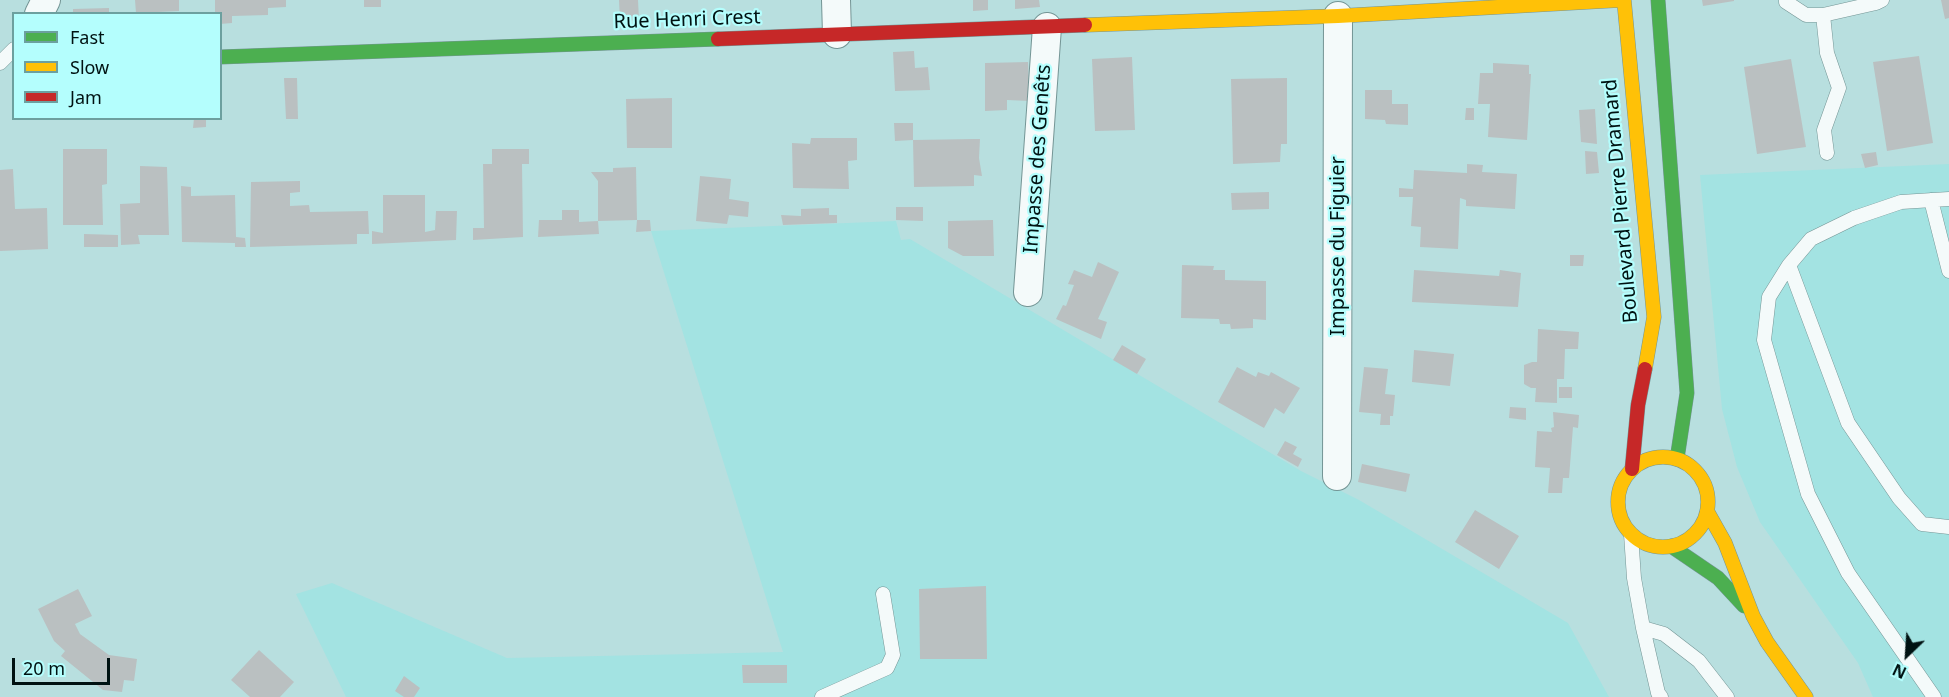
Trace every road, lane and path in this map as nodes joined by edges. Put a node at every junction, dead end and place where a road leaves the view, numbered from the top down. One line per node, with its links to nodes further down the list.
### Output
1 (837, 0): 9 (street)
2 (1623, 0): 7 (street, Rue Henri Crest); 20 (street, Boulevard Pierre Dramard)
3 (1658, 0): 19 (street)
4 (1786, 0): 6 (lane)
5 (1882, 0): 6 (lane)
6 (1823, 15): 13 (lane)
7 (1338, 16): 8 (street, Rue Henri Crest); 21 (street, Impasse du Figuier)
8 (1047, 27): 9 (street, Rue Henri Crest); 18 (street, Impasse des Genêts)
9 (837, 34): 11 (street, Rue Henri Crest)
10 (12, 51): 12 (lane)
11 (222, 57)
12 (0, 63)
13 (1827, 153)
14 (1949, 199): 15 (lane)
15 (1931, 200): 16 (lane); 17 (lane)
16 (1790, 266): 23 (lane); 35 (lane)
17 (1949, 271)
18 (1028, 292)
19 (1677, 459): 20 (street); 22 (street)
20 (1632, 469): 24 (street)
21 (1337, 476)
22 (1707, 511): 25 (street); 27 (street)
23 (1949, 527)
24 (1631, 534): 25 (street); 28 (lane)
25 (1671, 546): 27 (street)
26 (883, 594): 30 (lane)
27 (1753, 616): 29 (street)
28 (1643, 628): 31 (lane); 32 (lane)
29 (1796, 684): 33 (street); 34 (street)
30 (822, 697)
31 (1661, 697)
32 (1727, 697)
33 (1806, 697)
34 (1811, 697)
35 (1934, 697)

